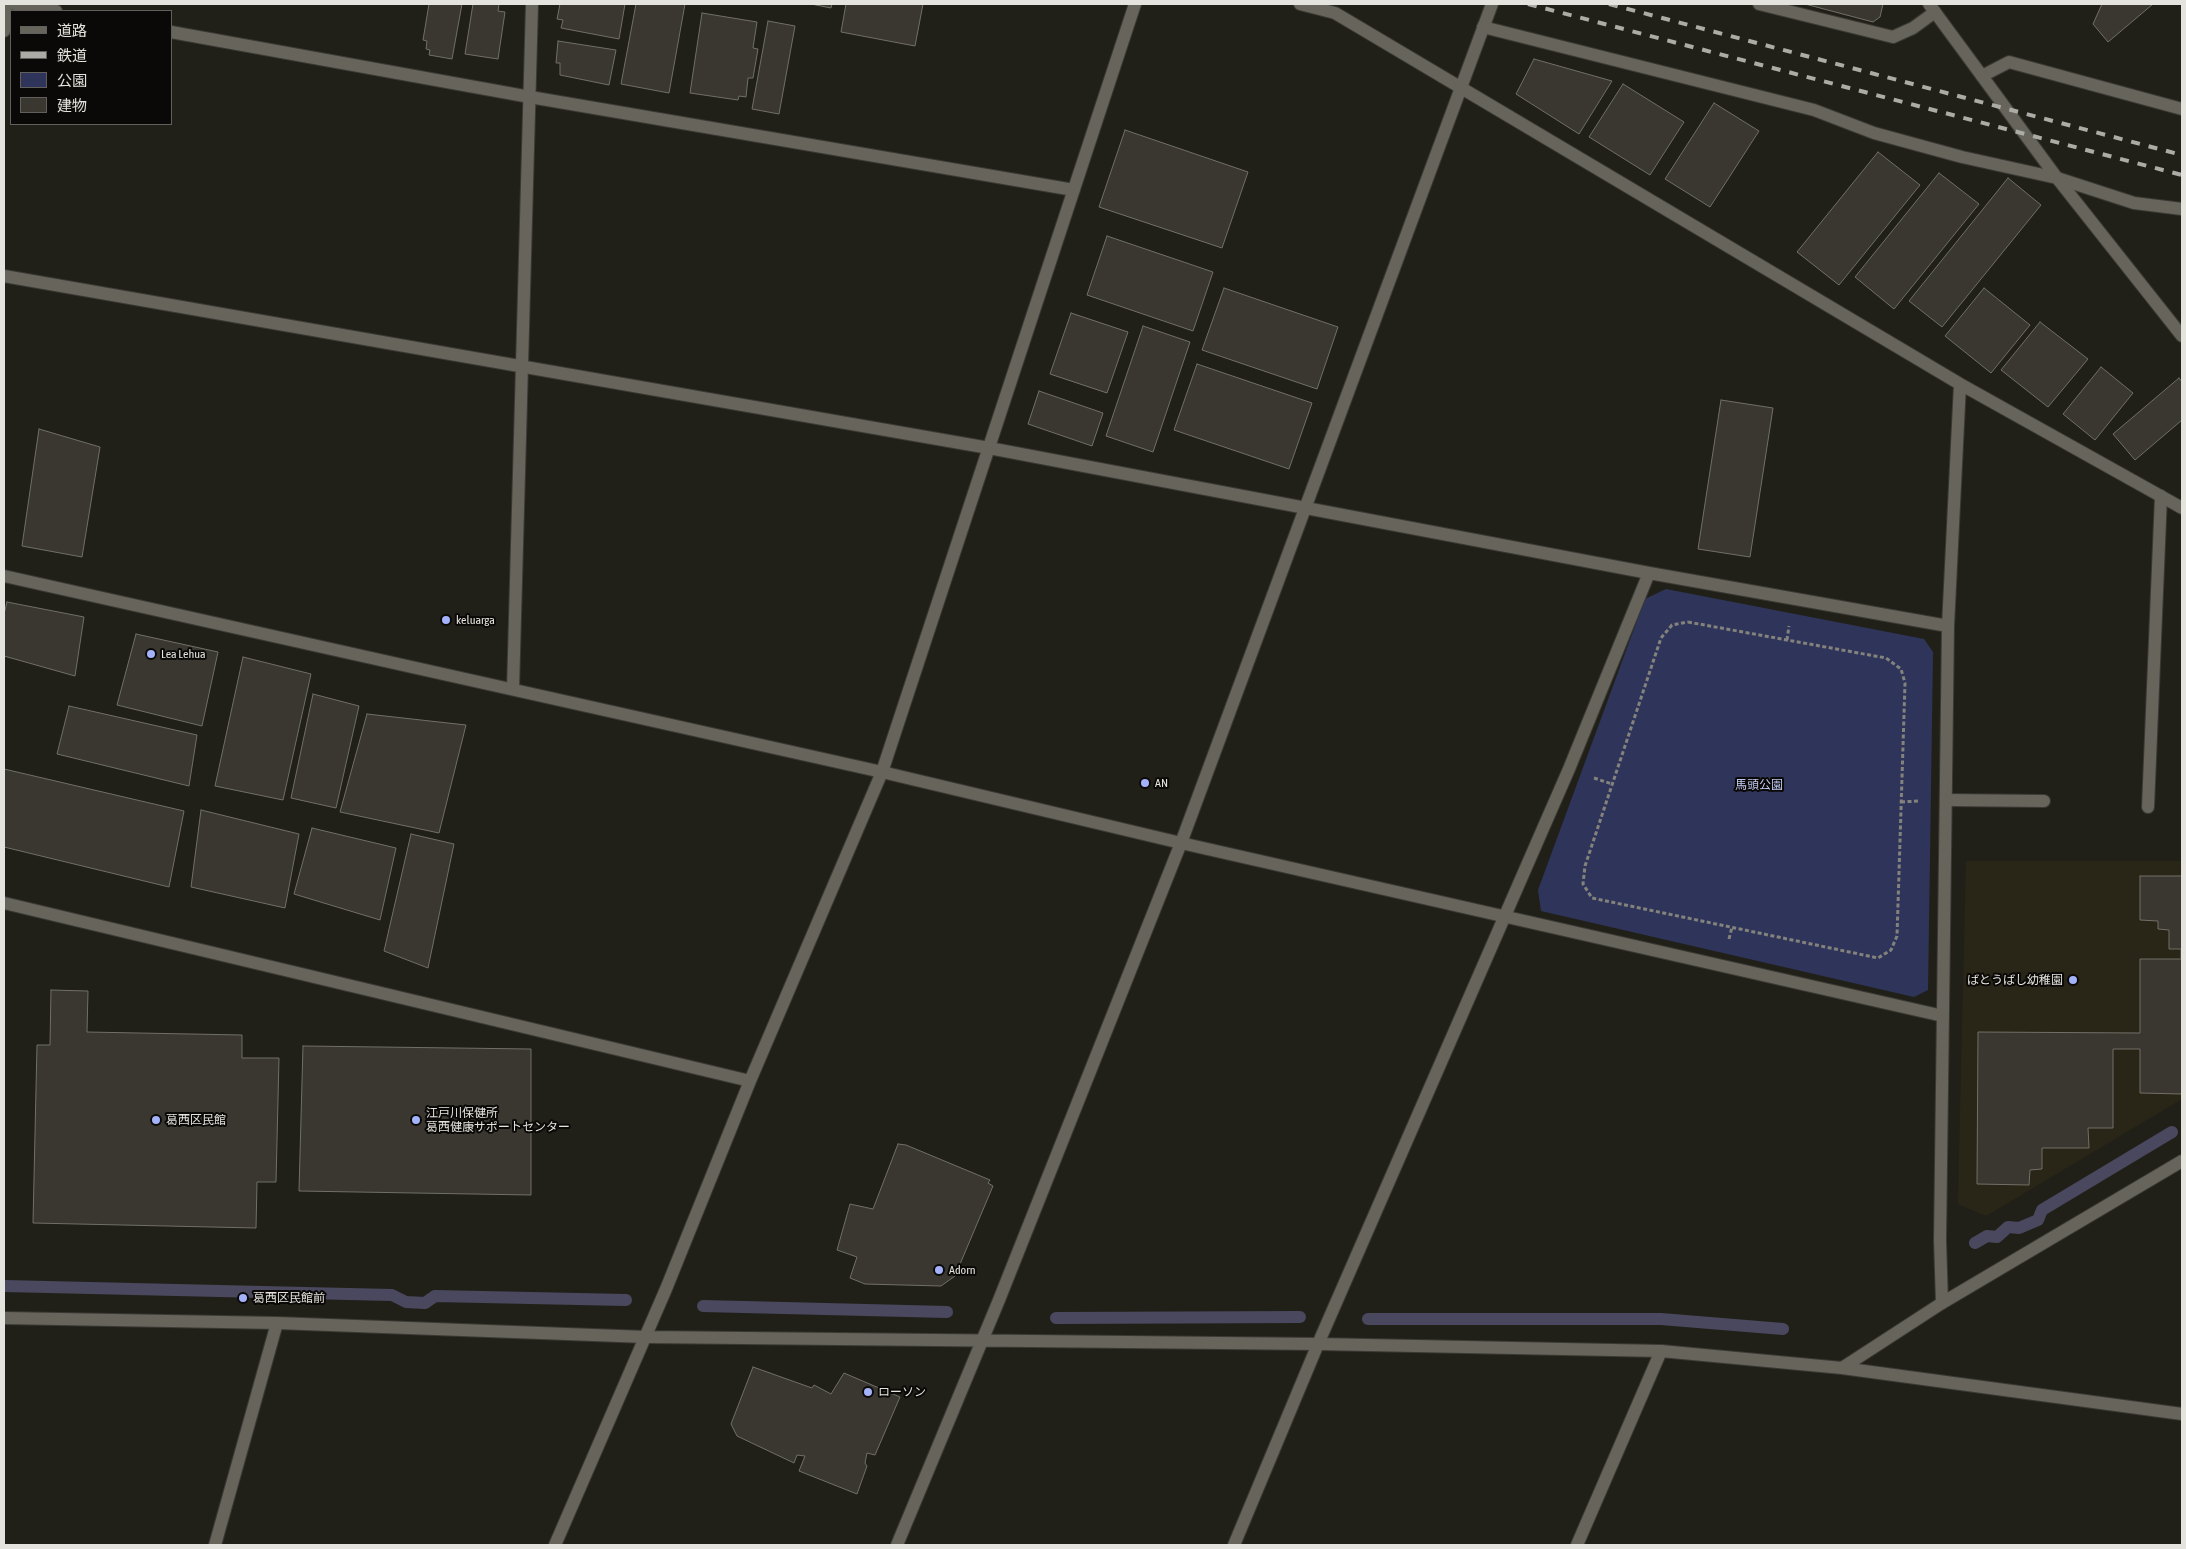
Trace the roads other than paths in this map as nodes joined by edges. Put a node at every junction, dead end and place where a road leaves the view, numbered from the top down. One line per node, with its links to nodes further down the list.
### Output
1 (6, 4): 11 (street)
2 (15, 4): 9 (street)
3 (532, 4): 15 (street)
4 (1135, 4): 18 (street)
5 (1300, 4): 14 (street)
6 (1492, 4): 10 (street)
7 (1759, 4): 8 (street)
8 (1932, 8): 13 (street)
9 (50, 10)
10 (1483, 27): 14 (street); 17 (street)
11 (4, 31)
12 (172, 32): 15 (street)
13 (1982, 76): 16 (street); 17 (street)
14 (1462, 88): 23 (street); 26 (street)
15 (530, 97): 18 (street); 22 (street)
16 (2182, 108)
17 (2057, 178): 19 (street); 21 (street)
18 (1074, 190): 24 (street)
19 (2182, 209)
20 (4, 276): 22 (street)
21 (2182, 336)
22 (522, 368): 24 (street); 31 (street)
23 (1960, 384): 25 (street); 30 (street)
24 (989, 448): 26 (street); 32 (street)
25 (2161, 496): 27 (street); 35 (street)
26 (1305, 506): 28 (street); 36 (street)
27 (2182, 508)
28 (1649, 573): 30 (street); 38 (street)
29 (4, 576): 31 (street)
30 (1948, 626): 33 (street)
31 (513, 689): 32 (street)
32 (882, 772): 36 (street); 40 (street)
33 (1947, 800): 34 (street); 39 (street)
34 (2044, 801)
35 (2148, 807)
36 (1181, 843): 38 (street); 46 (street)
37 (4, 903): 40 (street)
38 (1505, 916): 39 (street); 47 (street)
39 (1943, 1016): 42 (street)
40 (750, 1081): 45 (street)
41 (2182, 1160): 42 (street)
42 (1942, 1303): 49 (street)
43 (4, 1318): 44 (street)
44 (277, 1323): 45 (street); 51 (street)
45 (646, 1337): 46 (street); 52 (street)
46 (981, 1341): 47 (street); 53 (street)
47 (1318, 1344): 48 (street); 54 (street)
48 (1661, 1351): 49 (street); 55 (street)
49 (1842, 1368): 50 (street)
50 (2182, 1414)
51 (215, 1545)
52 (555, 1545)
53 (897, 1545)
54 (1234, 1545)
55 (1577, 1545)

